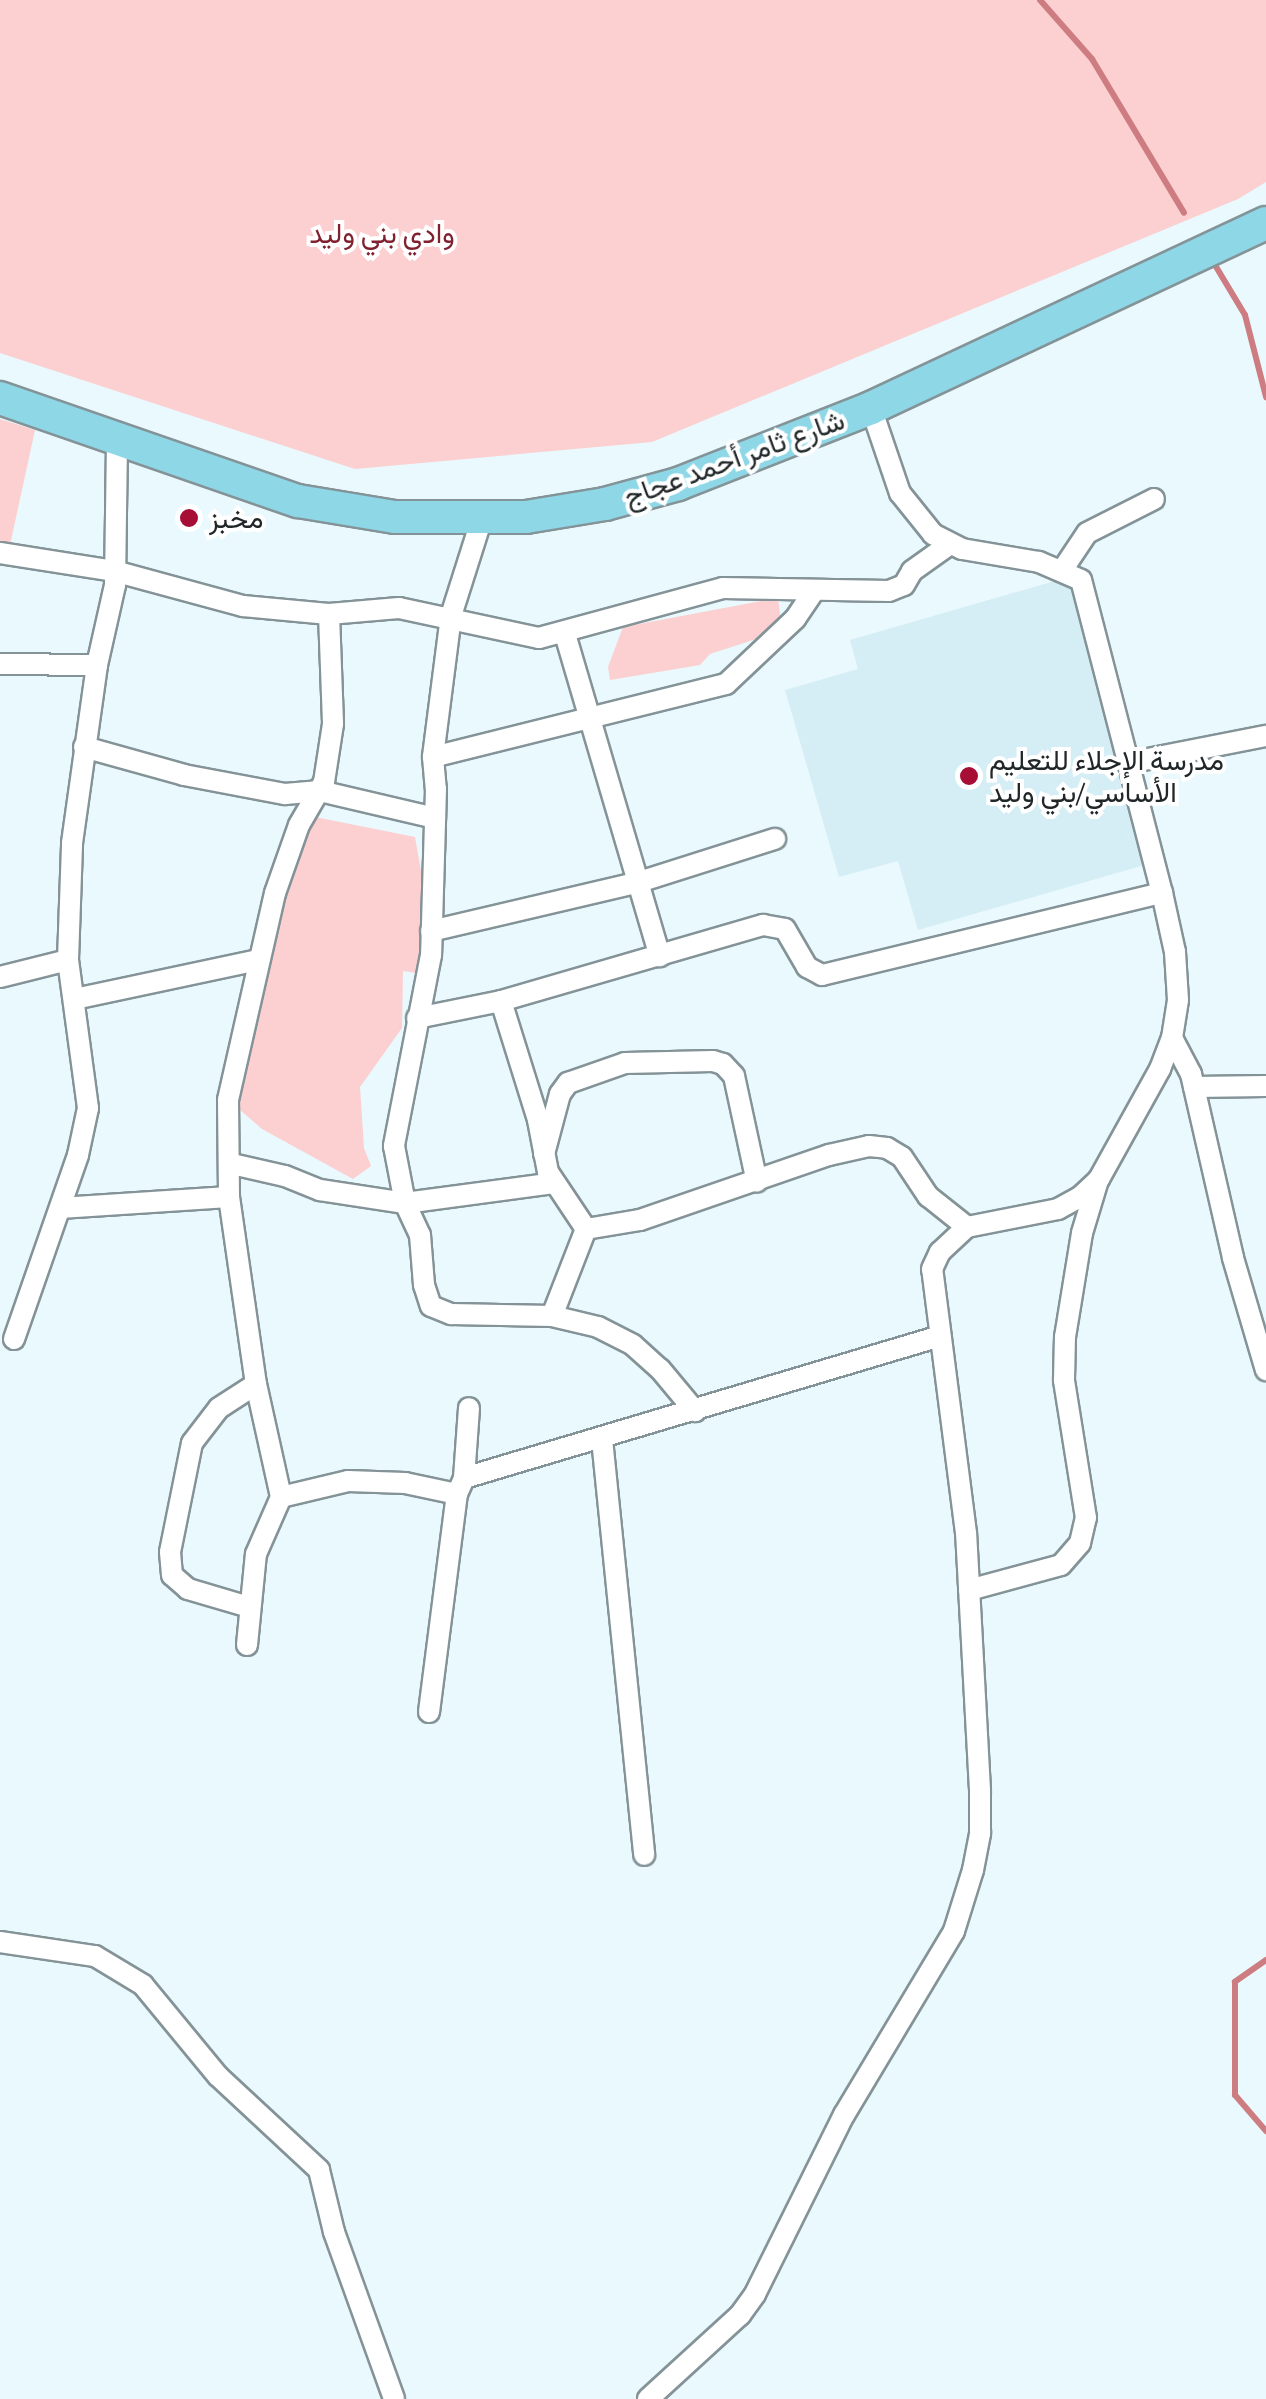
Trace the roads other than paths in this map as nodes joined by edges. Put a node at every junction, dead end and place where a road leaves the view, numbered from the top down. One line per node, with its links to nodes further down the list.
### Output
1 (1266, 223): 3 (main road, شارع ثامر أحمد عجاج)
2 (0, 398): 4 (main road, شارع ثامر أحمد عجاج)
3 (871, 408): 6 (main road, شارع ثامر أحمد عجاج); 7 (street)
4 (117, 439): 6 (main road, شارع ثامر أحمد عجاج); 10 (street)
5 (1154, 499): 9 (street)
6 (482, 518): 13 (street)
7 (950, 544): 9 (street); 11 (street)
8 (0, 553): 10 (street)
9 (1063, 569): 21 (street)
10 (114, 572): 12 (street); 16 (street)
11 (814, 591): 14 (street); 17 (street)
12 (329, 614): 13 (street); 22 (street)
13 (451, 616): 14 (street); 20 (street)
14 (565, 634): 17 (street)
15 (0, 664): 16 (street)
16 (97, 665): 19 (street)
17 (588, 718): 20 (street); 25 (street)
18 (1266, 736): 21 (street)
19 (84, 747): 22 (street); 29 (street)
20 (433, 757): 23 (street)
21 (1128, 763): 26 (street)
22 (320, 792): 23 (street); 30 (street)
23 (435, 818): 27 (street)
24 (775, 839): 25 (street)
25 (636, 883): 27 (street); 28 (street)
26 (1162, 893): 28 (street); 35 (street)
27 (431, 931): 34 (street)
28 (660, 956): 33 (street)
29 (68, 960): 31 (street); 32 (street)
30 (259, 960): 32 (street); 39 (street)
31 (0, 977)
32 (74, 999): 45 (street)
33 (500, 1001): 34 (street); 38 (street)
34 (417, 1018): 44 (street)
35 (1172, 1038): 37 (street); 40 (street)
36 (1266, 1086): 37 (street)
37 (1194, 1087): 51 (street)
38 (544, 1154): 41 (street); 42 (street)
39 (232, 1164): 43 (street); 44 (street)
40 (1099, 1178): 46 (street); 58 (street)
41 (757, 1182): 46 (street); 47 (street)
42 (554, 1184): 44 (street); 47 (street)
43 (229, 1196): 45 (street); 52 (street)
44 (405, 1202): 48 (street)
45 (60, 1208): 50 (street)
46 (967, 1228): 49 (street)
47 (586, 1229): 48 (street)
48 (552, 1316): 54 (street)
49 (940, 1336): 54 (street); 58 (street)
50 (14, 1338)
51 (1266, 1370)
52 (256, 1384): 57 (street); 59 (street)
53 (469, 1408): 56 (street)
54 (695, 1411): 55 (street)
55 (602, 1439): 56 (street); 62 (street)
56 (460, 1486): 57 (street); 61 (street)
57 (281, 1497): 59 (street)
58 (969, 1590): 65 (street)
59 (249, 1608): 60 (street)
60 (247, 1644)
61 (429, 1712)
62 (644, 1855)
63 (0, 1942): 64 (street)
64 (394, 2399)
65 (648, 2399)

